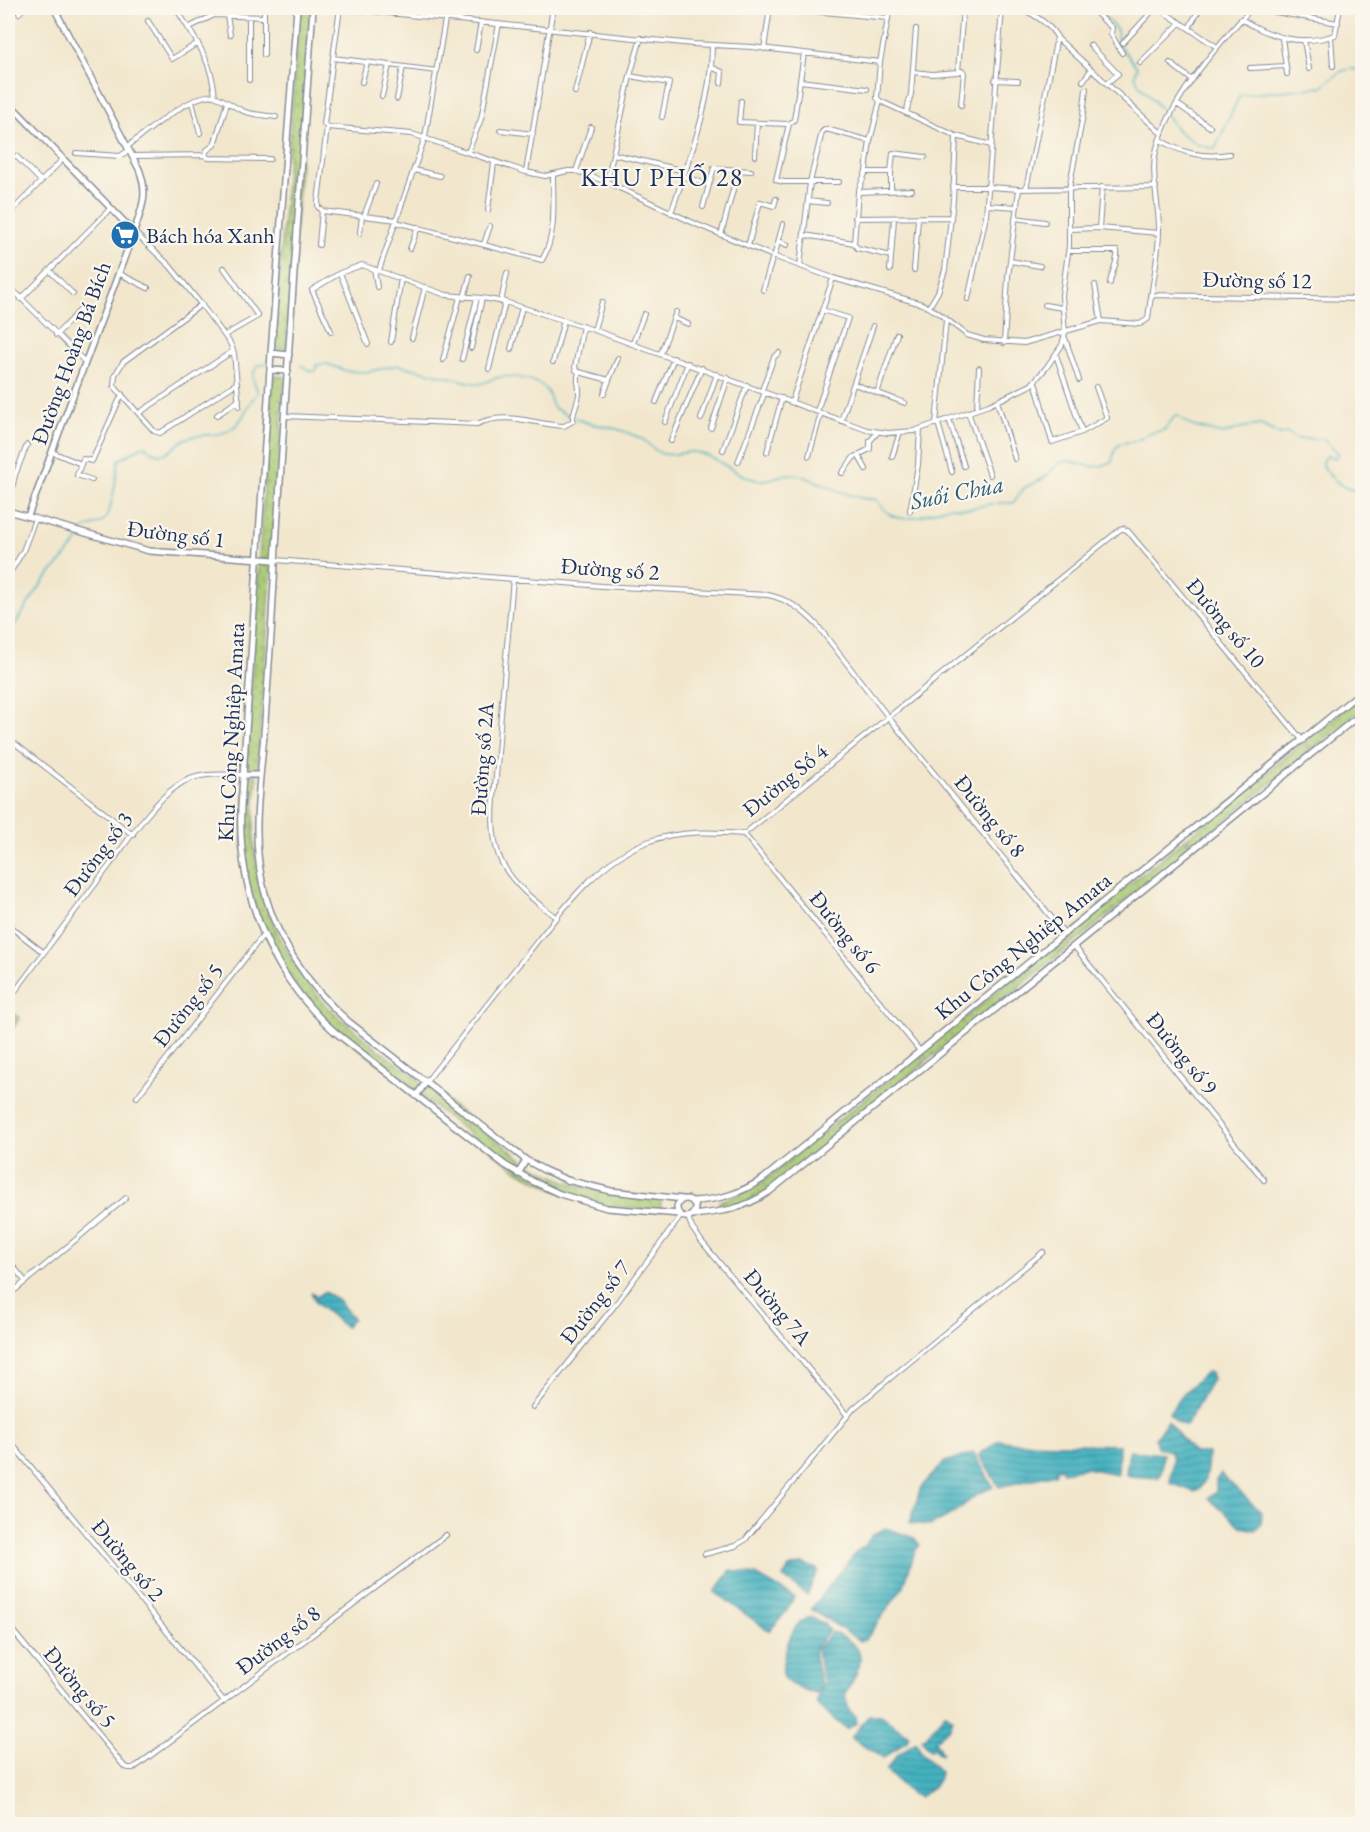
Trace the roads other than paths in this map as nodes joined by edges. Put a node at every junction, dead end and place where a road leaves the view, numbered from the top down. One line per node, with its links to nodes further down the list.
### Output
1 (24, 8): 23 (street)
2 (54, 8): 117 (street, Đường Hoàng Bá Bích)
3 (176, 8): 36 (street)
4 (264, 8): 27 (street)
5 (297, 8): 255 (street, Khu Công Nghiệp Amata)
6 (313, 8): 259 (street, Khu Công Nghiệp Amata)
7 (340, 8): 24 (street); 58 (street)
8 (393, 8): 24 (street)
9 (447, 8): 29 (street)
10 (553, 8): 38 (street)
11 (770, 8): 53 (street)
12 (781, 8): 28 (street)
13 (890, 8): 28 (street)
14 (963, 8): 70 (street)
15 (1002, 8): 77 (street)
16 (1019, 8): 45 (street)
17 (1157, 8): 33 (street); 49 (street)
18 (1200, 8): 37 (street)
19 (1252, 8): 30 (street); 34 (street)
20 (1340, 8): 34 (street)
21 (1359, 8): 40 (street)
22 (1096, 10): 55 (street)
23 (19, 13)
24 (392, 14): 29 (street)
25 (227, 15): 26 (street); 36 (street); 42 (street)
26 (249, 17): 27 (street); 76 (street)
27 (264, 17): 57 (street)
28 (888, 18): 60 (street)
29 (445, 19): 32 (street); 72 (street)
30 (1241, 19): 46 (street); 52 (street)
31 (148, 21): 48 (street)
32 (481, 22): 35 (street); 54 (street)
33 (1180, 22): 37 (street); 61 (street)
34 (1338, 23): 43 (street)
35 (499, 24): 38 (street); 118 (street)
36 (188, 28): 48 (street)
37 (1189, 28): 52 (street)
38 (550, 29): 41 (street); 110 (street)
39 (915, 29): 73 (street)
40 (1360, 31)
41 (590, 32): 44 (street); 87 (street)
42 (230, 35)
43 (1331, 36): 47 (street); 65 (street)
44 (641, 38): 50 (street); 75 (street)
45 (1056, 38): 71 (street); 150 (street)
46 (1282, 38): 47 (street); 64 (street)
47 (1304, 40): 69 (street)
48 (198, 43): 88 (street)
49 (1123, 43)
50 (712, 45): 53 (street); 67 (street)
51 (1090, 45): 84 (street)
52 (1217, 47): 78 (street)
53 (764, 49): 56 (street)
54 (476, 50)
55 (1122, 53)
56 (804, 54): 60 (street); 79 (street)
57 (264, 55)
58 (333, 58): 59 (street); 105 (street)
59 (367, 62): 63 (street); 82 (street)
60 (880, 62): 92 (street)
61 (1140, 63)
62 (1170, 63): 78 (street)
63 (388, 65): 66 (street); 89 (street)
64 (1286, 66): 68 (street); 74 (street)
65 (1333, 66)
66 (403, 67): 72 (street); 90 (street)
67 (711, 67): 83 (street); 137 (street)
68 (1250, 68)
69 (1309, 69)
70 (959, 70): 73 (street); 97 (street)
71 (1091, 70): 81 (street); 84 (street)
72 (436, 71): 113 (street)
73 (914, 72): 99 (street)
74 (1287, 74)
75 (630, 76): 101 (street); 120 (street)
76 (249, 80)
77 (995, 80): 80 (street); 116 (street)
78 (1192, 80): 96 (street)
79 (800, 81): 85 (street); 104 (street)
80 (1018, 81)
81 (1083, 81)
82 (362, 82)
83 (721, 83)
84 (1107, 83): 111 (street)
85 (867, 89)
86 (1086, 89): 151 (street)
87 (575, 92)
88 (215, 96): 94 (street); 95 (street)
89 (382, 96)
90 (397, 99)
91 (741, 101): 103 (street)
92 (880, 101): 99 (street); 115 (street)
93 (8, 102): 98 (street)
94 (192, 102): 109 (street); 117 (street)
95 (227, 103): 100 (street); 122 (street)
96 (1177, 104): 107 (street); 111 (street)
97 (961, 105)
98 (16, 111): 102 (street); 126 (street)
99 (906, 113): 112 (street)
100 (276, 117)
101 (662, 117)
102 (8, 119)
103 (757, 123): 104 (street); 124 (street)
104 (789, 124): 141 (street)
105 (327, 127): 113 (street); 163 (street)
106 (591, 127): 130 (street)
107 (1210, 127)
108 (500, 130): 110 (street)
109 (200, 133)
110 (533, 134): 133 (street)
111 (1162, 134): 114 (street)
112 (956, 136): 116 (street); 145 (street)
113 (425, 137): 118 (street); 129 (street)
114 (1160, 140): 121 (street); 148 (street)
115 (870, 141): 134 (street); 141 (street)
116 (991, 145): 146 (street)
117 (129, 151): 119 (street); 122 (street); 179 (street, Đường Hoàng Bá Bích)
118 (468, 152): 128 (street)
119 (76, 153)
120 (613, 154): 137 (street); 140 (street)
121 (1230, 154)
122 (205, 155): 127 (street)
123 (16, 156): 139 (street)
124 (755, 156)
125 (925, 157): 135 (street)
126 (63, 159): 139 (street); 161 (street)
127 (270, 159)
128 (494, 163): 133 (street); 162 (street)
129 (414, 170): 138 (street); 172 (street)
130 (576, 171): 136 (street); 140 (street)
131 (738, 171): 132 (street); 144 (street); 182 (street)
132 (751, 171)
133 (526, 172): 136 (street)
134 (866, 172): 135 (street); 154 (street)
135 (891, 172): 152 (street)
136 (553, 174): 186 (street)
137 (684, 174): 144 (street); 164 (street)
138 (440, 176)
139 (41, 181): 165 (street)
140 (607, 182): 164 (street)
141 (810, 182): 142 (street); 156 (street)
142 (838, 182)
143 (376, 184): 166 (street)
144 (709, 184): 159 (street)
145 (953, 187): 146 (street); 167 (street)
146 (989, 187): 149 (street); 158 (street)
147 (1102, 187): 148 (street); 151 (street); 177 (street)
148 (1156, 187): 181 (street)
149 (1019, 189): 150 (street); 160 (street)
150 (1026, 189): 151 (street)
151 (1069, 189): 178 (street)
152 (891, 190): 153 (street); 154 (street)
153 (912, 190)
154 (858, 192): 168 (street)
155 (776, 199): 189 (street)
156 (808, 201): 157 (street); 183 (street)
157 (827, 203)
158 (987, 205): 160 (street); 221 (street)
159 (703, 207)
160 (1017, 207): 169 (street)
161 (110, 209): 179 (street); 199 (street)
162 (488, 210)
163 (322, 211): 166 (street); 188 (street)
164 (671, 213): 182 (street)
165 (8, 214)
166 (363, 216): 172 (street); 180 (street)
167 (951, 217): 171 (street); 228 (street)
168 (855, 218): 170 (street); 185 (street)
169 (1016, 218): 173 (street); 194 (street)
170 (894, 219): 171 (street); 192 (street)
171 (918, 219): 202 (street)
172 (396, 221): 176 (street); 200 (street)
173 (1045, 222)
174 (783, 224): 184 (street)
175 (490, 226): 186 (street)
176 (418, 227): 186 (street); 190 (street)
177 (1099, 228): 178 (street); 181 (street)
178 (1069, 229): 191 (street)
179 (134, 232): 203 (street, Đường Hoàng Bá Bích); 225 (street)
180 (360, 233)
181 (1159, 233): 217 (street)
182 (721, 235): 189 (street)
183 (804, 235): 185 (street); 195 (street)
184 (778, 241): 187 (street); 193 (street)
185 (854, 243): 192 (street)
186 (484, 244)
187 (787, 244)
188 (319, 245)
189 (748, 246): 193 (street)
190 (410, 249)
191 (1069, 251): 209 (street); 230 (street)
192 (891, 256): 201 (street)
193 (774, 257): 195 (street); 215 (street)
194 (1010, 261): 196 (street); 250 (street)
195 (800, 266): 208 (street)
196 (1041, 266)
197 (224, 268): 245 (street)
198 (374, 268): 200 (street); 204 (street); 212 (street)
199 (49, 270): 216 (street); 220 (street)
200 (379, 270): 207 (street)
201 (890, 270)
202 (914, 270)
203 (118, 273): 214 (street); 264 (street, Đường Hoàng Bá Bích)
204 (340, 273): 242 (street); 251 (street)
205 (507, 273): 223 (street)
206 (470, 276): 218 (street)
207 (401, 278): 213 (street); 248 (street)
208 (833, 278): 228 (street); 231 (street)
209 (1110, 283)
210 (8, 285): 220 (street)
211 (1095, 285): 237 (street)
212 (377, 287)
213 (425, 287): 218 (street); 247 (street)
214 (148, 288)
215 (763, 290)
216 (73, 294)
217 (1150, 295): 222 (street, Đường số 12); 237 (street)
218 (462, 298): 219 (street); 263 (street)
219 (479, 298): 223 (street); 252 (street); 262 (street)
220 (21, 299): 244 (street)
221 (968, 299)
222 (1362, 299)
223 (503, 302): 227 (street); 269 (street)
224 (602, 303): 241 (street)
225 (202, 304): 245 (street); 284 (street)
226 (1045, 305): 230 (street)
227 (522, 307): 235 (street); 253 (street)
228 (929, 307): 236 (street)
229 (81, 308): 244 (street)
230 (1062, 308): 246 (street)
231 (822, 310): 287 (street); 292 (street)
232 (676, 312): 234 (street)
233 (644, 314): 249 (street)
234 (674, 318): 238 (street); 256 (street)
235 (564, 320): 239 (street); 265 (street)
236 (946, 320): 250 (street); 301 (street)
237 (1101, 321): 246 (street)
238 (688, 324)
239 (583, 326): 241 (street); 272 (street)
240 (873, 326): 279 (street)
241 (594, 330): 249 (street)
242 (331, 331)
243 (897, 334): 283 (street)
244 (56, 335): 264 (street)
245 (225, 335): 254 (street)
246 (1065, 335): 250 (street); 258 (street); 276 (street)
247 (412, 338)
248 (392, 342)
249 (633, 343): 256 (street)
250 (1004, 343)
251 (368, 344)
252 (471, 348)
253 (511, 349)
254 (233, 351): 278 (street); 294 (street)
255 (271, 353): 259 (street); 270 (street, Khu Công Nghiệp Amata)
256 (662, 353): 261 (street)
257 (779, 353): 282 (street)
258 (1056, 354): 277 (street); 306 (street)
259 (289, 355): 271 (street, Khu Công Nghiệp Amata)
260 (618, 358): 275 (street)
261 (674, 358): 266 (street); 289 (street)
262 (462, 359)
263 (443, 360)
264 (84, 361): 310 (street, Đường Hoàng Bá Bích)
265 (553, 362)
266 (688, 363): 267 (street); 300 (street)
267 (702, 368): 273 (street); 307 (street)
268 (979, 368): 291 (street)
269 (489, 369)
270 (270, 370): 271 (street); 328 (street, Khu Công Nghiệp Amata)
271 (288, 371): 296 (street, Khu Công Nghiệp Amata)
272 (579, 372): 275 (street); 296 (street)
273 (717, 374): 274 (street); 297 (street)
274 (728, 378): 280 (street); 302 (street)
275 (609, 380): 285 (street)
276 (1079, 380)
277 (1035, 381): 288 (street); 306 (street)
278 (237, 383): 294 (street); 295 (street)
279 (854, 384): 283 (street); 299 (street)
280 (747, 385): 282 (street); 309 (street)
281 (1096, 387): 306 (street)
282 (764, 391): 286 (street); 316 (street)
283 (877, 393): 290 (street)
284 (122, 394): 294 (street); 317 (street)
285 (604, 394)
286 (782, 398): 287 (street); 311 (street)
287 (792, 401): 292 (street)
288 (997, 401): 291 (street); 315 (street)
289 (656, 402)
290 (905, 403)
291 (977, 408): 293 (street)
292 (819, 412): 299 (street); 313 (street)
293 (968, 412): 298 (street); 322 (street)
294 (140, 413)
295 (217, 415)
296 (285, 416): 329 (street, Khu Công Nghiệp Amata)
297 (701, 419)
298 (949, 419): 301 (street); 318 (street)
299 (841, 421): 304 (street)
300 (664, 422)
301 (937, 424): 303 (street); 320 (street)
302 (711, 428)
303 (920, 429): 305 (street); 325 (street)
304 (877, 432): 305 (street); 312 (street)
305 (900, 432): 314 (street)
306 (1082, 432)
307 (671, 441)
308 (27, 445): 324 (street)
309 (723, 450)
310 (52, 452): 317 (street); 326 (street, Đường Hoàng Bá Bích)
311 (767, 452)
312 (858, 455): 319 (street); 321 (street)
313 (809, 456)
314 (892, 457)
315 (1015, 459)
316 (738, 462)
317 (81, 464): 323 (street)
318 (964, 466)
319 (866, 469)
320 (952, 472)
321 (842, 473)
322 (990, 475)
323 (92, 480)
324 (8, 510): 326 (street, Đường số 1)
325 (910, 511)
326 (32, 517): 328 (street, Đường số 1); 330 (street)
327 (1124, 527): 334 (street, Đường Số 4); 336 (street, Đường số 10)
328 (257, 560): 329 (street, Đường số 1); 338 (street, Khu Công Nghiệp Amata)
329 (275, 560): 331 (street, Đường số 2); 339 (street, Khu Công Nghiệp Amata)
330 (8, 576)
331 (513, 579): 334 (street, Đường số 2); 344 (street, Đường số 2A)
332 (1362, 691): 336 (street, Khu Công Nghiệp Amata)
333 (1362, 713): 337 (street, Khu Công Nghiệp Amata)
334 (889, 718): 340 (street, Đường Số 4); 347 (street, Đường số 8)
335 (8, 738): 341 (street)
336 (1303, 741): 337 (street); 342 (street, Khu Công Nghiệp Amata)
337 (1313, 752): 343 (street, Khu Công Nghiệp Amata)
338 (244, 775): 339 (street); 341 (street, Đường số 3); 346 (street, Khu Công Nghiệp Amata)
339 (260, 775): 353 (street, Khu Công Nghiệp Amata)
340 (744, 834): 344 (street, Đường Số 4); 351 (street, Đường số 6)
341 (132, 835): 349 (street, Đường số 3)
342 (1184, 837): 343 (street); 347 (street, Khu Công Nghiệp Amata)
343 (1194, 849): 348 (street, Khu Công Nghiệp Amata)
344 (556, 918): 353 (street, Đường Số 4)
345 (8, 925): 349 (street)
346 (264, 934): 354 (street, Khu Công Nghiệp Amata); 355 (street, Đường số 5)
347 (1065, 934): 348 (street); 351 (street, Khu Công Nghiệp Amata)
348 (1074, 946): 352 (street, Khu Công Nghiệp Amata); 358 (street, Đường số 9)
349 (43, 952): 350 (street, Đường số 3)
350 (8, 1001)
351 (920, 1051): 352 (street); 361 (street, Khu Công Nghiệp Amata)
352 (929, 1063): 363 (street, Khu Công Nghiệp Amata)
353 (426, 1082): 354 (street); 356 (street, Khu Công Nghiệp Amata)
354 (416, 1096): 357 (street, Khu Công Nghiệp Amata)
355 (137, 1097)
356 (526, 1160): 357 (street); 360 (street, Khu Công Nghiệp Amata)
357 (518, 1174): 362 (street, Khu Công Nghiệp Amata)
358 (1264, 1180)
359 (126, 1198): 366 (street)
360 (683, 1199): 361 (street); 362 (street)
361 (692, 1201): 363 (street)
362 (680, 1215): 363 (street); 368 (street, Đường số 7)
363 (690, 1216): 369 (street, Đường 7A)
364 (1043, 1252): 369 (street)
365 (8, 1260): 366 (street)
366 (25, 1281): 367 (street)
367 (8, 1296)
368 (533, 1407)
369 (847, 1415): 372 (street)
370 (8, 1439): 374 (street, Đường số 2)
371 (446, 1535): 374 (street, Đường số 8)
372 (705, 1554)
373 (8, 1625): 375 (street, Đường số 5)
374 (224, 1701): 375 (street, Đường số 8)
375 (128, 1768)

